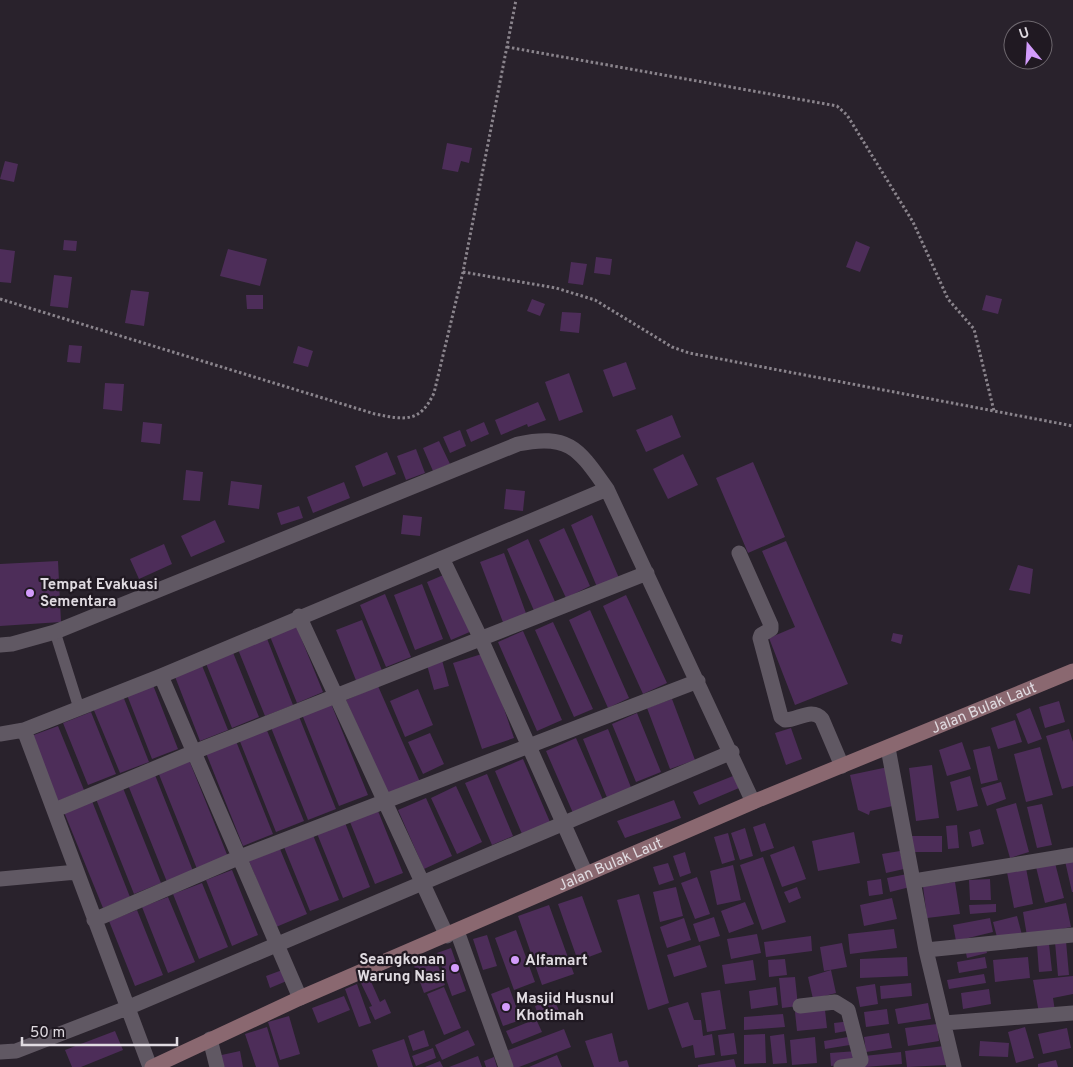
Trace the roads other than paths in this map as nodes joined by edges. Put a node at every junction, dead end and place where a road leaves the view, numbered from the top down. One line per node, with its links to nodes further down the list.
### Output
1 (607, 489): 3 (street); 4 (street); 6 (street)
2 (739, 553): 20 (street)
3 (442, 558): 5 (street); 7 (street)
4 (647, 573): 7 (street); 11 (street)
5 (299, 616): 10 (street); 12 (street)
6 (54, 632): 8 (street); 13 (lane)
7 (481, 639): 12 (street); 16 (street)
8 (0, 645)
9 (1073, 671): 17 (street, Jalan Bulak Laut)
10 (161, 676): 13 (street); 18 (street)
11 (698, 681): 16 (street); 19 (street)
12 (336, 696): 18 (street); 21 (street)
13 (79, 708): 14 (street)
14 (24, 730): 15 (street); 23 (street)
15 (0, 734)
16 (527, 746): 21 (street); 24 (street)
17 (888, 748): 20 (street, Jalan Bulak Laut); 30 (street)
18 (194, 752): 23 (street); 26 (street)
19 (732, 752): 22 (street); 24 (street)
20 (842, 766): 22 (street, Jalan Bulak Laut)
21 (385, 802): 26 (street); 31 (street)
22 (753, 802): 28 (street, Jalan Bulak Laut)
23 (55, 810): 27 (street)
24 (563, 822): 28 (street); 31 (street)
25 (1073, 855): 30 (street)
26 (240, 857): 32 (street); 35 (street)
27 (77, 872): 29 (street); 32 (street)
28 (586, 874): 33 (street, Jalan Bulak Laut)
29 (0, 879)
30 (914, 881): 36 (street)
31 (422, 883): 33 (street); 35 (street)
32 (94, 920): 39 (street)
33 (452, 934): 37 (street, Jalan Bulak Laut); 46 (street)
34 (1073, 935): 36 (street)
35 (277, 944): 37 (street); 39 (street)
36 (926, 950): 41 (street)
37 (300, 998): 42 (street, Jalan Bulak Laut)
38 (800, 1006): 47 (street)
39 (127, 1008): 43 (street); 44 (street)
40 (1073, 1013): 41 (street)
41 (944, 1023): 48 (street)
42 (210, 1039): 44 (street, Jalan Bulak Laut); 45 (street)
43 (0, 1052)
44 (151, 1067)
45 (217, 1067)
46 (506, 1067)
47 (841, 1067)
48 (954, 1067)

